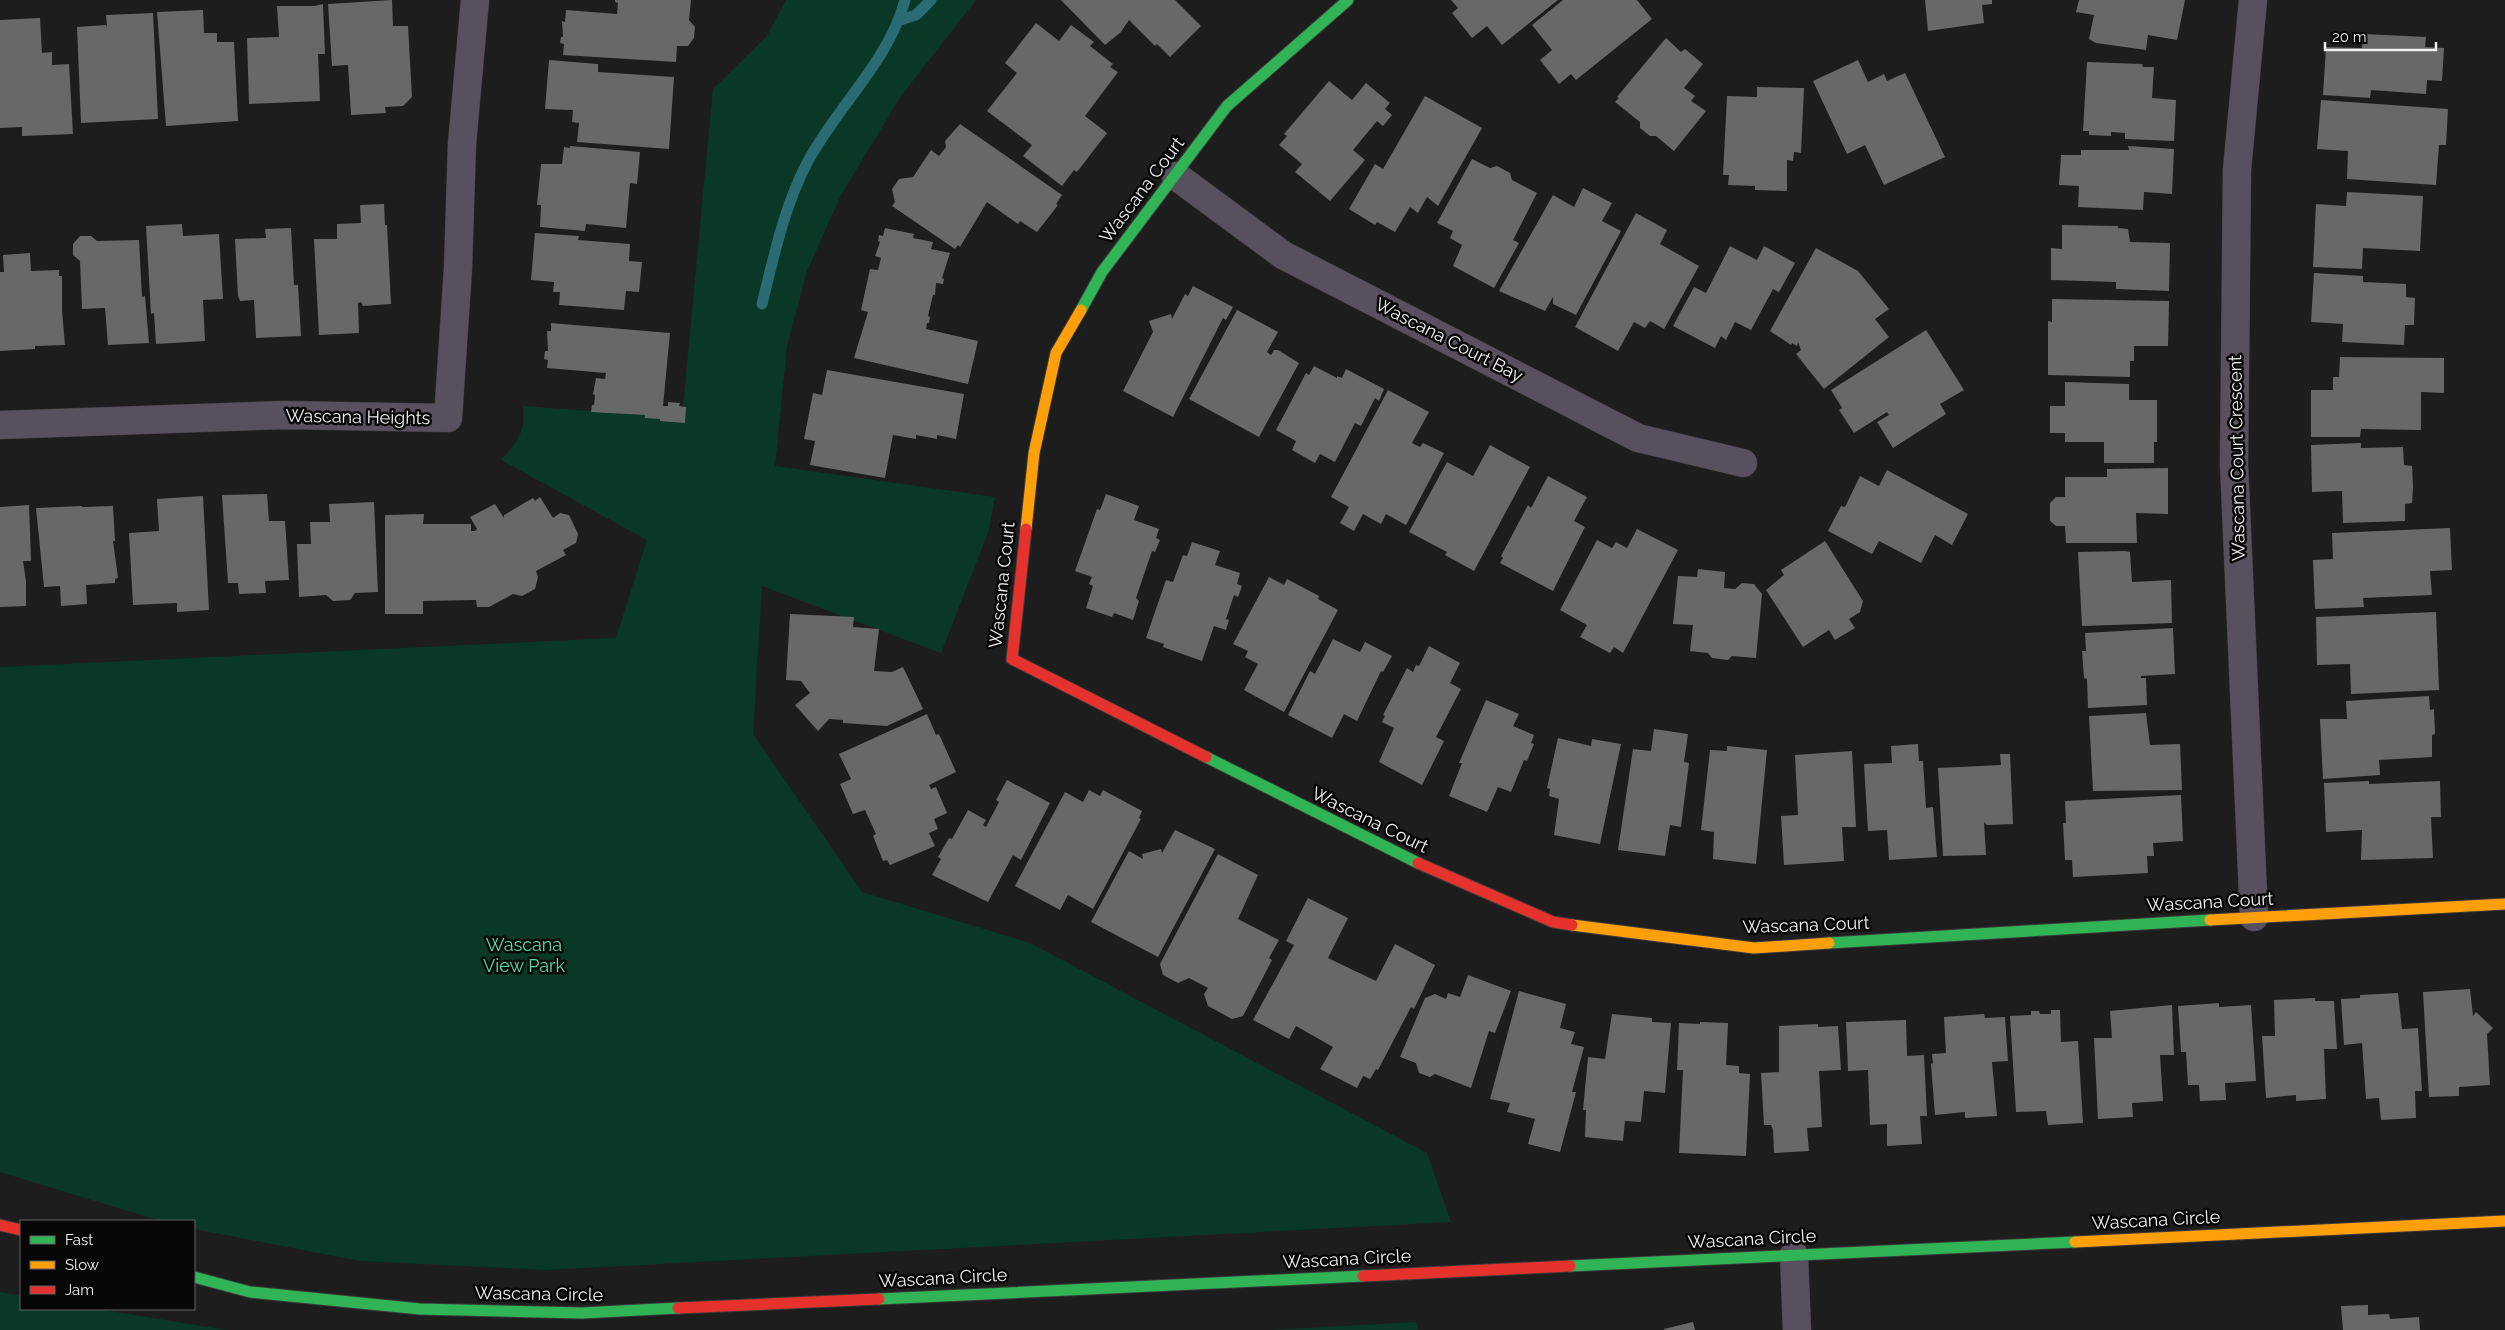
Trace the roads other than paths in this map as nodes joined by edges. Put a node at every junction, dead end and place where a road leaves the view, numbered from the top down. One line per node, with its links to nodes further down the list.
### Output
1 (475, 0): 5 (street, Wascana Heights)
2 (1348, 0): 4 (street, Wascana Court)
3 (2253, 0): 8 (street, Wascana Court Crescent)
4 (1176, 176): 6 (street, Wascana Court Bay); 8 (street, Wascana Court)
5 (0, 425)
6 (1743, 463)
7 (2505, 904): 8 (street, Wascana Court)
8 (2254, 916)
9 (2505, 1221): 12 (street, Wascana Circle)
10 (0, 1225): 11 (street)
11 (20, 1230)
12 (1794, 1255): 13 (street, Wascana Circle); 14 (street)
13 (195, 1277)
14 (1797, 1330)

